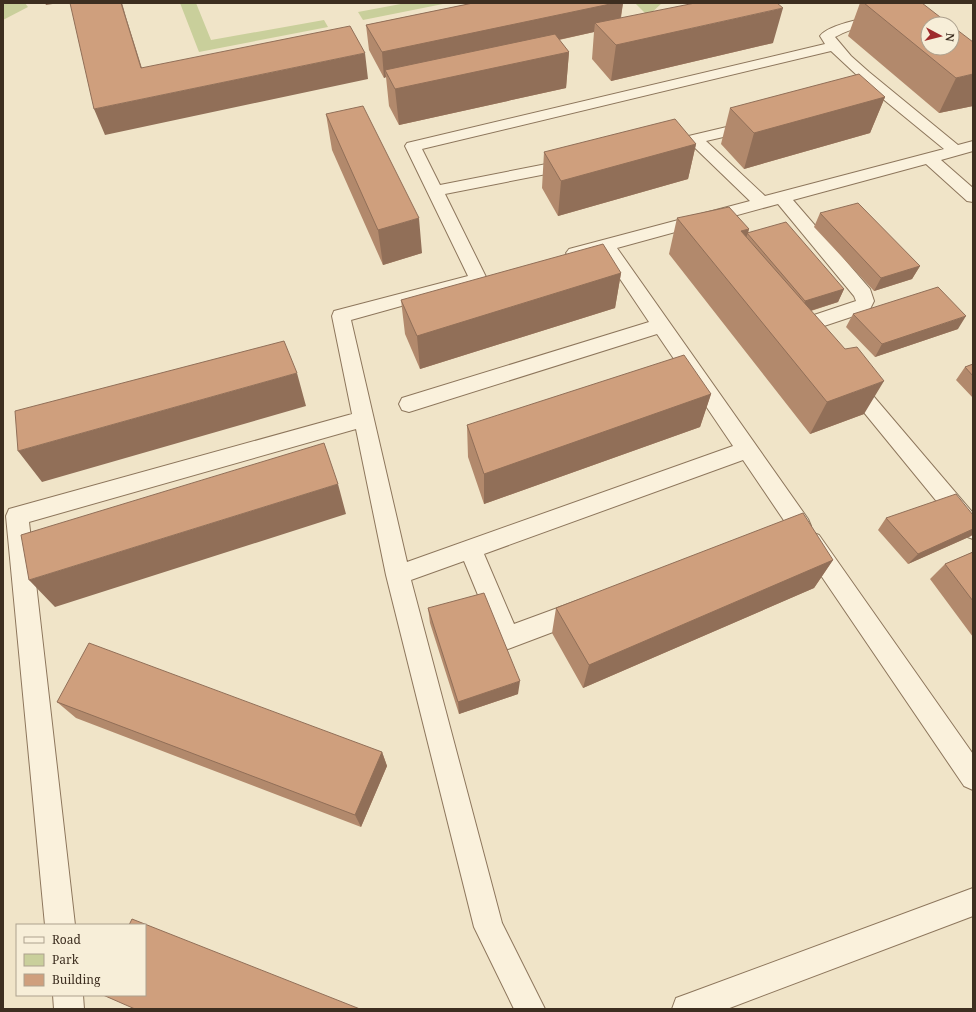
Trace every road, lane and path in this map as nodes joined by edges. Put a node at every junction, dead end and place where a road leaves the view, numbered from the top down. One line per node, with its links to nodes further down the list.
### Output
1 (920, 31): 2 (street)
2 (834, 46): 3 (street); 12 (street)
3 (887, 94): 4 (street); 9 (street)
4 (842, 105)
5 (765, 123): 6 (street)
6 (696, 140): 8 (street); 15 (street)
7 (973, 146): 9 (street)
8 (650, 148)
9 (956, 151): 10 (street)
10 (929, 158): 13 (street); 14 (street)
11 (589, 160): 12 (street)
12 (435, 191): 22 (street)
13 (973, 197)
14 (782, 198): 15 (street); 19 (street)
15 (762, 203): 16 (street)
16 (606, 245): 17 (street); 18 (street)
17 (561, 257)
18 (662, 325): 21 (street); 23 (street)
19 (803, 326)
20 (838, 368): 25 (street)
21 (408, 404)
22 (364, 419): 28 (street); 32 (street)
23 (747, 450): 24 (street); 27 (street)
24 (800, 526): 26 (street); 30 (street)
25 (973, 529)
26 (763, 540)
27 (470, 549): 28 (street); 29 (street)
28 (398, 575): 35 (street)
29 (603, 602)
30 (973, 776)
31 (973, 902): 36 (street)
32 (60, 924)
33 (68, 996): 34 (street)
34 (69, 1009)
35 (530, 1009)
36 (687, 1009)

